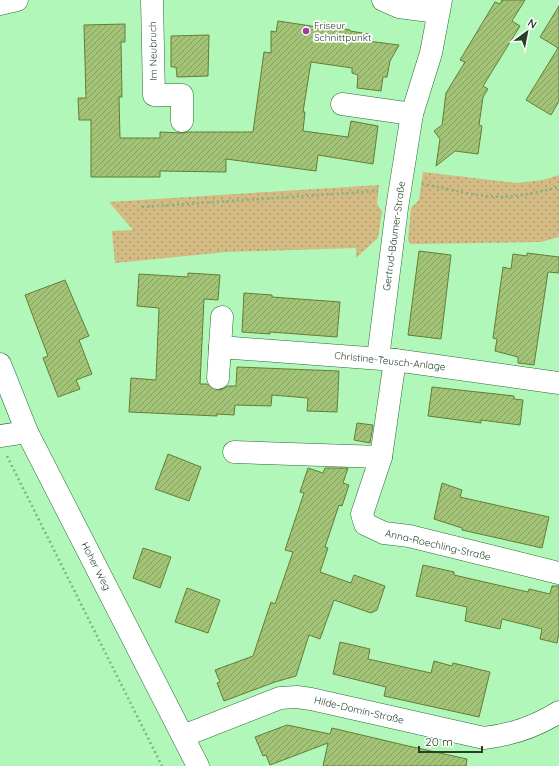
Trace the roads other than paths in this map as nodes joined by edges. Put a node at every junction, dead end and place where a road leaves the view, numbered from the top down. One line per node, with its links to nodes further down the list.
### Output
1 (16, 0): 4 (street)
2 (152, 0): 8 (street, Im Neubruch)
3 (383, 0): 5 (street)
4 (0, 4)
5 (439, 6): 7 (street, Gertrud-Bäumer-Straße)
6 (342, 104): 7 (street)
7 (412, 114): 11 (street, Gertrud-Bäumer-Straße)
8 (182, 121)
9 (222, 317): 10 (street)
10 (220, 347): 11 (street, Christine-Teusch-Anlage); 13 (street)
11 (387, 359): 14 (street, Christine-Teusch-Anlage); 18 (street, Anna-Roechling-Straße)
12 (0, 364): 15 (street, Hoher Weg)
13 (218, 378)
14 (559, 380)
15 (27, 432): 16 (street); 21 (street, Hoher Weg)
16 (4, 446)
17 (234, 452): 18 (street)
18 (380, 457): 19 (street, Anna-Roechling-Straße)
19 (559, 573)
20 (559, 712): 21 (street, Hilde-Domin-Straße)
21 (183, 736): 22 (street, Hoher Weg)
22 (198, 766)

